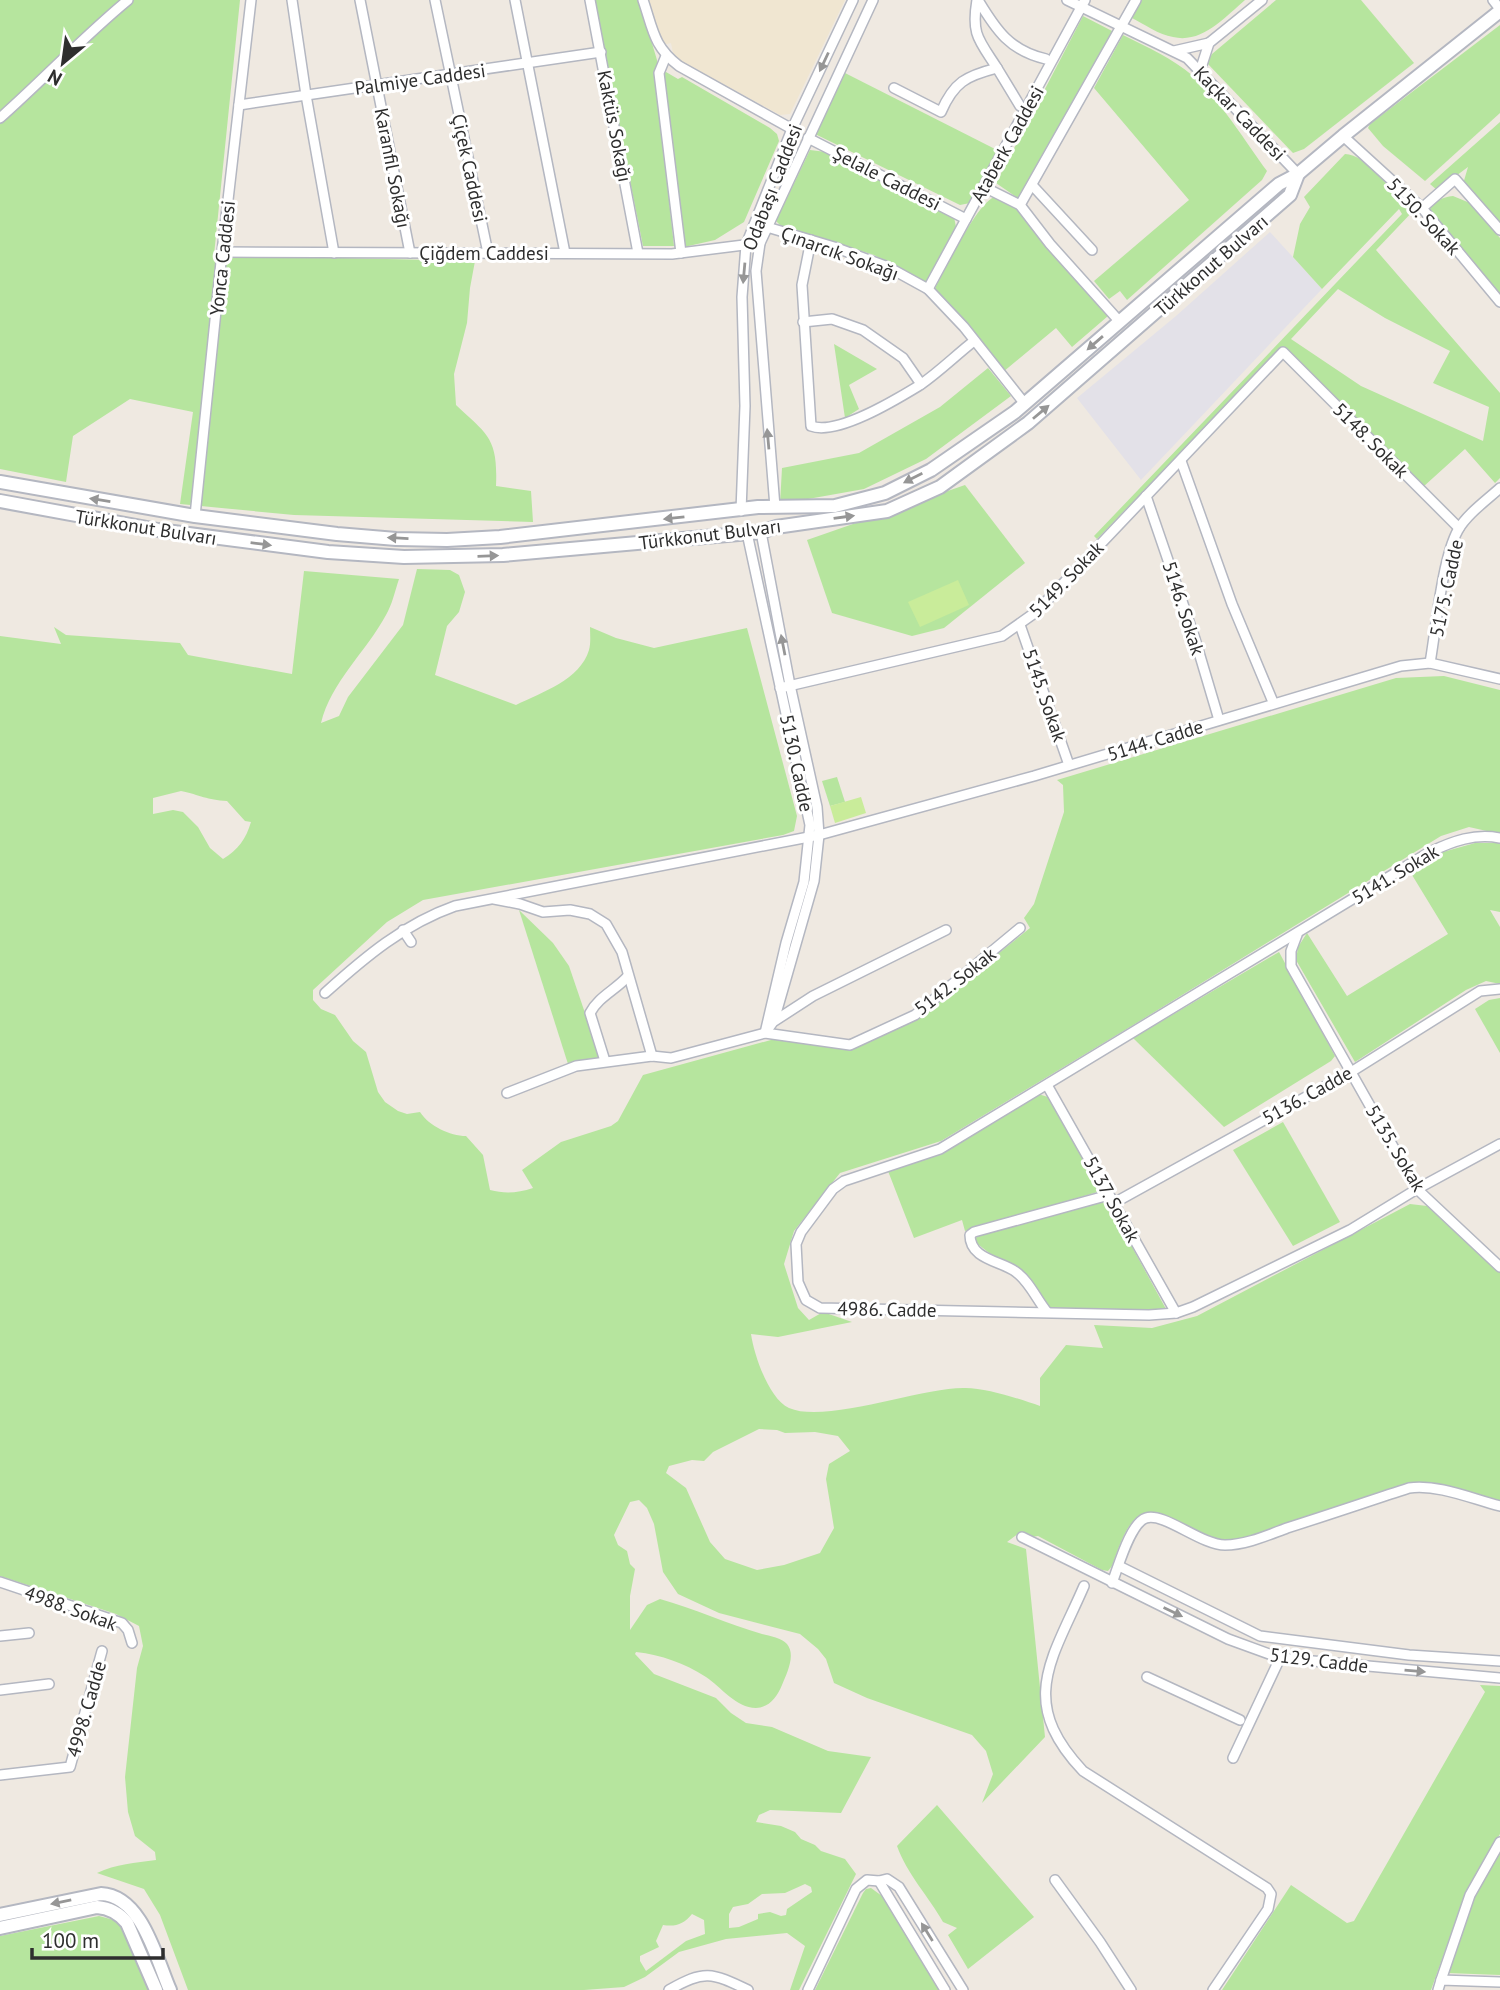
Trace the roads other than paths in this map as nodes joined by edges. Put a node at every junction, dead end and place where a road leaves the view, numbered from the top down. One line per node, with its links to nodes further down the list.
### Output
1 (128, 0): 33 (street)
2 (251, 0): 31 (street, Yonca Caddesi)
3 (292, 0): 30 (street)
4 (360, 0): 28 (street, Karanfil Sokağı)
5 (435, 0): 27 (street, Çiçek Caddesi)
6 (515, 0): 24 (street)
7 (590, 0): 21 (street, Kaktüs Sokağı)
8 (643, 0): 22 (street)
9 (853, 0): 34 (street, Odabaşı Caddesi, one-way to 34)
10 (873, 0): 36 (street, Odabaşı Caddesi)
11 (978, 0): 23 (street); 25 (street)
12 (1067, 0): 16 (street, Kaçkar Caddesi)
13 (1136, 0): 18 (street)
14 (1262, 0): 19 (street)
15 (1493, 0): 17 (street)
16 (1083, 3): 18 (street, Kaçkar Caddesi); 39 (street, Ataberk Caddesi)
17 (1500, 10): 35 (street, Türkkonut Bulvarı)
18 (1122, 25): 20 (street, Kaçkar Caddesi); 38 (street)
19 (1209, 43): 20 (street); 26 (street)
20 (1174, 51): 26 (street, Kaçkar Caddesi)
21 (601, 52): 24 (street, Palmiye Caddesi); 53 (street, Kaktüs Sokağı)
22 (666, 56): 34 (street); 54 (street)
23 (1045, 59)
24 (526, 64): 27 (street, Palmiye Caddesi); 52 (street)
25 (997, 68): 29 (street); 32 (street)
26 (1200, 71): 37 (street, Kaçkar Caddesi)
27 (451, 75): 28 (street, Palmiye Caddesi); 51 (street, Çiçek Caddesi)
28 (377, 85): 30 (street, Palmiye Caddesi); 55 (street, Karanfil Sokağı)
29 (894, 88)
30 (306, 95): 31 (street, Palmiye Caddesi); 50 (street)
31 (239, 105): 49 (street, Yonca Caddesi)
32 (1020, 106)
33 (0, 118)
34 (792, 129): 47 (street, Odabaşı Caddesi)
35 (1343, 136): 37 (street, Türkkonut Bulvarı); 41 (street, 5150. Sokak)
36 (808, 138): 42 (street, Şelale Caddesi); 43 (street, Odabaşı Caddesi)
37 (1298, 174): 59 (street, Türkkonut Bulvarı); 72 (street, Türkkonut Bulvarı, one-way to 37)
38 (1032, 185): 40 (street); 48 (street)
39 (984, 187): 40 (street); 42 (street, Ataberk Caddesi)
40 (1020, 205): 59 (street)
41 (1422, 208): 44 (street); 57 (street, 5150. Sokak)
42 (966, 219): 56 (street, Ataberk Caddesi)
43 (767, 227): 45 (street, Çınarcık Sokağı); 46 (street, Odabaşı Caddesi)
44 (1500, 230)
45 (811, 240): 56 (street, Çınarcık Sokağı); 58 (street)
46 (760, 243): 47 (street, Çiğdem Caddesi); 69 (street, Odabaşı Caddesi, one-way to 46)
47 (746, 245): 54 (street, Çiğdem Caddesi); 70 (street, Odabaşı Caddesi, one-way to 70)
48 (1092, 250)
49 (222, 252): 50 (street, Çiğdem Caddesi); 71 (street, Yonca Caddesi)
50 (334, 253): 55 (street, Çiğdem Caddesi)
51 (488, 253): 52 (street, Çiğdem Caddesi); 55 (street, Çiğdem Caddesi)
52 (565, 253): 53 (street, Çiğdem Caddesi)
53 (638, 253): 54 (street, Çiğdem Caddesi)
54 (681, 253)
55 (410, 254)
56 (928, 289): 60 (street, Çınarcık Sokağı)
57 (1500, 302)
58 (803, 322): 62 (street); 62 (street)
59 (1119, 322): 63 (street, Türkkonut Bulvarı, one-way to 63)
60 (974, 341): 62 (street); 63 (street, Çınarcık Sokağı)
61 (1283, 352): 64 (street, 5149. Sokak); 73 (street, 5148. Sokak)
62 (921, 384)
63 (1025, 404): 69 (street, Türkkonut Bulvarı, one-way to 69)
64 (1181, 461): 67 (street, 5149. Sokak); 81 (street)
65 (0, 482): 71 (street, Türkkonut Bulvarı, one-way to 65)
66 (1500, 488): 73 (street, 5175. Cadde)
67 (1146, 496): 76 (street, 5149. Sokak); 82 (street, 5146. Sokak)
68 (0, 501): 75 (street, Türkkonut Bulvarı, one-way to 75)
69 (775, 507): 70 (street, Türkkonut Bulvarı); 72 (street)
70 (741, 511): 71 (street, Türkkonut Bulvarı, one-way to 71); 75 (street)
71 (195, 516)
72 (776, 527): 74 (street, Türkkonut Bulvarı)
73 (1459, 528): 77 (street, 5175. Cadde)
74 (761, 532): 75 (street, Türkkonut Bulvarı); 79 (street, 5130. Cadde, one-way to 74)
75 (747, 533): 80 (street, 5130. Cadde)
76 (1020, 625): 79 (street, 5149. Sokak); 83 (street, 5145. Sokak)
77 (1430, 663): 78 (street, 5144. Cadde); 81 (street, 5144. Cadde)
78 (1500, 679)
79 (790, 685): 80 (street, 5149. Sokak); 84 (street, 5130. Cadde)
80 (780, 688): 84 (street, 5130. Cadde)
81 (1273, 702): 82 (street, 5144. Cadde)
82 (1219, 720): 83 (street, 5144. Cadde)
83 (1069, 765): 84 (street, 5144. Cadde)
84 (814, 836): 86 (street, 5144. Cadde); 95 (street, 5130. Cadde); 96 (street, 5130. Cadde)
85 (1500, 838): 90 (street, 5141. Sokak)
86 (486, 898): 88 (street, 5144. Cadde); 92 (street)
87 (1020, 928): 96 (street, 5142. Sokak)
88 (403, 930): 91 (street); 94 (street, 5144. Cadde)
89 (946, 930): 95 (street)
90 (1298, 933): 99 (street, 5135. Sokak); 100 (street, 4986. Cadde)
91 (411, 942)
92 (628, 976): 97 (street); 98 (street)
93 (1500, 989): 99 (street, 5136. Cadde)
94 (325, 993)
95 (773, 1022): 96 (street)
96 (765, 1033): 97 (street)
97 (652, 1056): 98 (street)
98 (605, 1061): 101 (street)
99 (1351, 1072): 103 (street, 5135. Sokak); 104 (street, 5136. Cadde)
100 (1047, 1085): 104 (street, 5137. Sokak); 106 (street, 4986. Cadde)
101 (507, 1093)
102 (1500, 1144): 103 (street, 4986. Cadde)
103 (1417, 1189): 105 (street, 5135. Sokak); 107 (street, 4986. Cadde)
104 (1112, 1199): 106 (street, 5136. Cadde); 107 (street, 5137. Sokak)
105 (1500, 1267)
106 (1047, 1312): 107 (street, 4986. Cadde)
107 (1176, 1313)
108 (1500, 1506): 110 (street)
109 (1023, 1537): 112 (street, 5129. Cadde)
110 (1119, 1566): 112 (street); 119 (street, 5129. Cadde)
111 (0, 1582): 116 (street, 4988. Sokak)
112 (1112, 1583): 118 (street, 5129. Cadde, one-way to 118)
113 (1084, 1586): 142 (street)
114 (29, 1633): 115 (street)
115 (0, 1636)
116 (132, 1643)
117 (102, 1651): 126 (street, 4998. Cadde)
118 (1280, 1658): 121 (street, 5129. Cadde, one-way to 121); 125 (street)
119 (1500, 1661)
120 (1147, 1677): 124 (street)
121 (1500, 1678)
122 (50, 1684): 123 (street)
123 (0, 1690)
124 (1240, 1720)
125 (1233, 1758)
126 (0, 1775)
127 (1500, 1842): 133 (street)
128 (1055, 1880): 134 (street)
129 (879, 1881): 139 (street); 140 (street); 141 (street, one-way to 129)
130 (0, 1915): 136 (street, one-way to 130)
131 (0, 1928): 135 (street)
132 (1500, 1982): 133 (street)
133 (1440, 1985)
134 (1130, 1989)
135 (156, 1990)
136 (170, 1990)
137 (668, 1990): 138 (street)
138 (748, 1990)
139 (808, 1990)
140 (945, 1990)
141 (963, 1990)
142 (1213, 1990)

